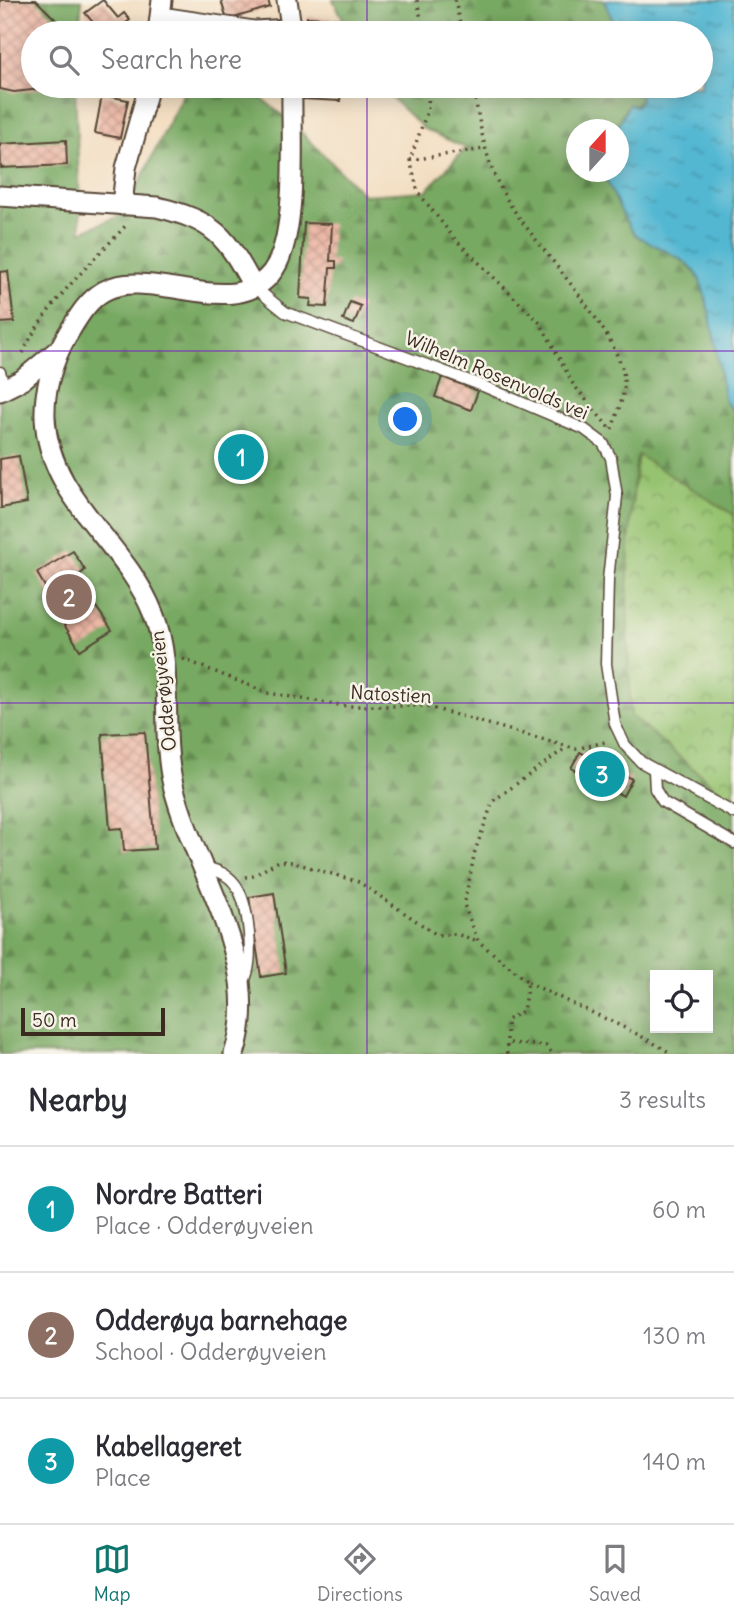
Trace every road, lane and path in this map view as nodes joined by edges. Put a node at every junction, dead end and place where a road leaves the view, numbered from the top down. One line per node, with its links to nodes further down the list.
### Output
1 (287, 0): 6 (street)
2 (417, 0): 7 (path)
3 (455, 0): 8 (path)
4 (161, 17): 5 (street)
5 (188, 21)
6 (290, 21)
7 (421, 21)
8 (459, 21)
9 (145, 98): 16 (street)
10 (292, 98): 18 (street)
11 (428, 98): 14 (path)
12 (475, 98): 13 (path)
13 (485, 149): 14 (path); 21 (path)
14 (410, 160): 21 (path)
15 (0, 196): 16 (street)
16 (122, 205): 17 (street)
17 (144, 206): 18 (street); 20 (path)
18 (253, 286): 19 (street, Odderøyveien); 22 (lane, Wilhelm Rosenvolds vei)
19 (60, 349): 20 (street, Odderøyveien); 23 (street, Odderøyveien)
20 (7, 383)
21 (611, 430): 22 (path)
22 (607, 449): 24 (lane)
23 (162, 651): 25 (path, Natostien); 29 (street, Odderøyveien)
24 (621, 738): 25 (path, Natostien); 26 (lane)
25 (567, 747): 31 (path)
26 (654, 771): 27 (lane); 28 (lane)
27 (734, 813)
28 (734, 843)
29 (201, 867): 30 (lane); 33 (street, Odderøyveien)
30 (228, 877): 31 (path); 33 (lane)
31 (478, 941): 32 (path)
32 (528, 982): 34 (path); 38 (path)
33 (240, 988): 35 (street, Odderøyveien)
34 (509, 1043): 36 (path); 37 (path)
35 (234, 1054)
36 (507, 1054)
37 (553, 1054)
38 (672, 1054)

